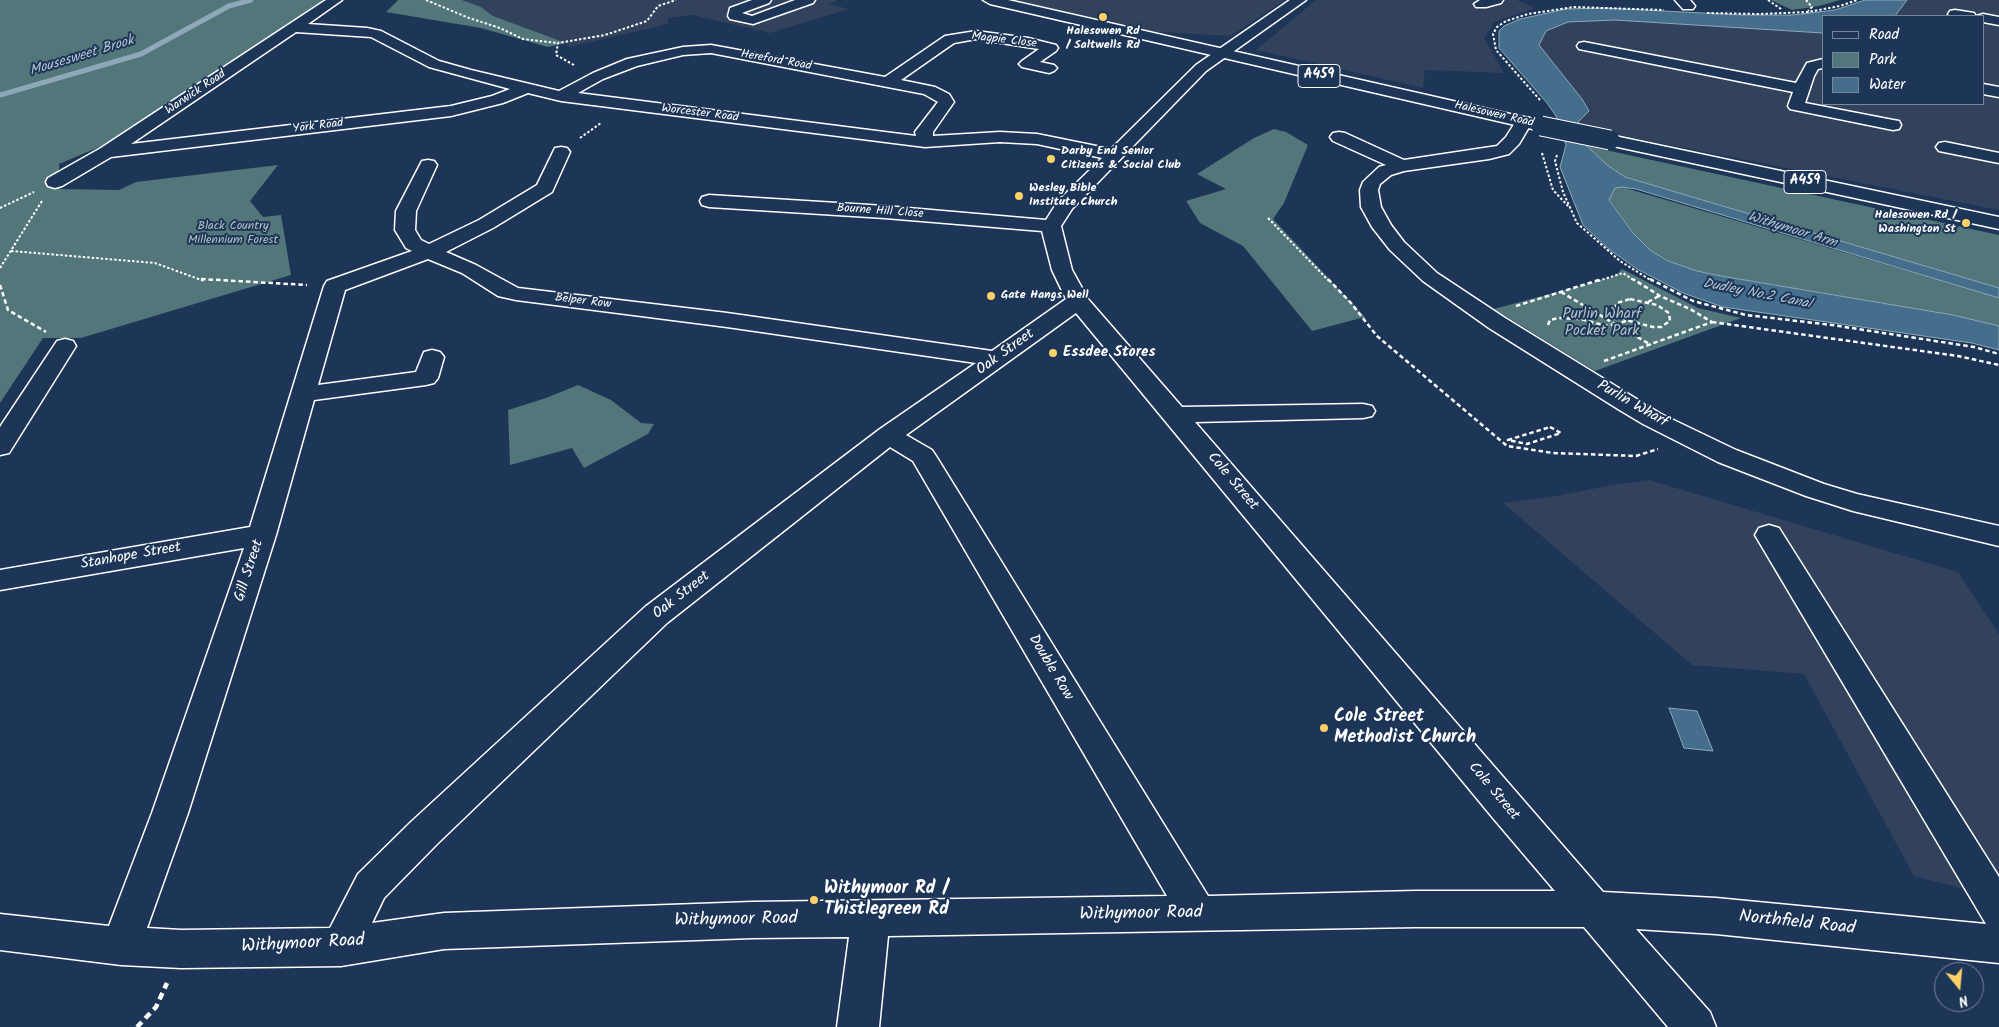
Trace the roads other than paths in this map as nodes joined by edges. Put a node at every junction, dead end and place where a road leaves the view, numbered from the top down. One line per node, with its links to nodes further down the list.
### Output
1 (335, 0): 10 (street, Warwick Road)
2 (764, 0): 3 (street)
3 (808, 0)
4 (990, 0): 12 (street, Halesowen Road / A459)
5 (1299, 0): 12 (street)
6 (1496, 0): 7 (street)
7 (1481, 4)
8 (1984, 18): 9 (street)
9 (1999, 21)
10 (294, 28): 16 (street, Worcester Road); 26 (street, Warwick Road)
11 (1584, 46): 17 (street)
12 (1220, 54): 22 (street, Halesowen Road / A459); 28 (street)
13 (1822, 64): 17 (street)
14 (1049, 68): 15 (street, Magpie Close)
15 (889, 81): 20 (street, Hereford Road); 24 (street, Hereford Road)
16 (526, 88): 20 (street, Worcester Road); 26 (street, York Road)
17 (1801, 89): 21 (street)
18 (1984, 89): 19 (street)
19 (1999, 92)
20 (562, 96): 24 (street, Worcester Road)
21 (1892, 125)
22 (1526, 129): 31 (street, Purlin Wharf); 34 (street, Halesowen Road / A459, bridge)
23 (1339, 137): 31 (street)
24 (925, 142): 28 (street, Worcester Road)
25 (1945, 147): 29 (street)
26 (107, 152): 32 (street, Warwick Road)
27 (561, 152): 36 (street)
28 (1115, 156): 35 (street)
29 (1999, 158)
30 (428, 165): 36 (street, Belper Row)
31 (1402, 166): 48 (street, Purlin Wharf)
32 (54, 182)
33 (709, 201): 35 (street, Bourne Hill Close)
34 (1999, 223)
35 (1051, 226): 37 (street, Cole Street)
36 (430, 252): 40 (street, Belper Row); 41 (street, Gill Street)
37 (1078, 301): 40 (street, Oak Street); 43 (street, Cole Street)
38 (65, 346): 45 (street)
39 (432, 357): 41 (street)
40 (998, 359): 44 (street, Oak Street)
41 (303, 394): 46 (street, Gill Street)
42 (1363, 411): 43 (street)
43 (1175, 415): 50 (street, Cole Street)
44 (889, 435): 52 (street, Double Row); 57 (street, Oak Street)
45 (0, 447)
46 (262, 535): 49 (street, Stanhope Street); 56 (street, Gill Street)
47 (1769, 535): 51 (street)
48 (1999, 536)
49 (0, 580)
50 (1595, 910): 52 (street, Withymoor Road); 55 (street, Northfield Road); 59 (street, Cole Street)
51 (1999, 911)
52 (1198, 914): 53 (street, Withymoor Road)
53 (871, 919): 57 (street, Withymoor Road); 58 (street)
54 (0, 932): 56 (street, Withymoor Road)
55 (1999, 944)
56 (121, 946): 57 (street, Withymoor Road)
57 (341, 947)
58 (858, 1027)
59 (1695, 1027)

